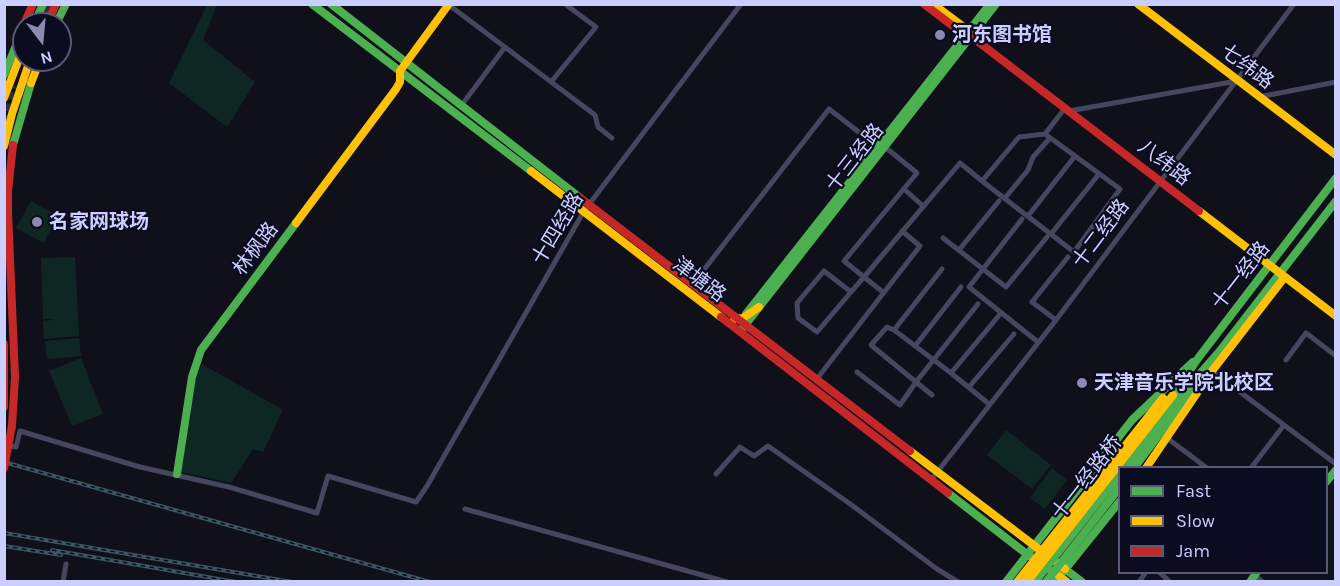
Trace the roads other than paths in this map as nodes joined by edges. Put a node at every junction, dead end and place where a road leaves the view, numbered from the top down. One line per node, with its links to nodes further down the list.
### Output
1 (312, 4): 19 (main road, 津塘路)
2 (331, 4): 19 (main road, 津塘路)
3 (565, 4): 25 (street)
4 (741, 4): 45 (street, 十四经路)
5 (924, 4): 12 (main road, 八纬路)
6 (933, 4): 12 (main road, 八纬路)
7 (990, 4): 12 (main road)
8 (996, 4): 12 (main road, 十三经路)
9 (1138, 4): 24 (main road, 七纬路)
10 (1294, 4): 24 (street, 十二经路)
11 (449, 5): 14 (street); 19 (main road, 林枫路)
12 (970, 34): 13 (main road, 八纬路); 16 (main road, 十三经路); 34 (main road, 十三经路)
13 (982, 45): 16 (main road); 30 (main road, 八纬路)
14 (505, 47): 25 (street); 29 (street)
15 (12, 50): 18 (main road)
16 (962, 50): 34 (main road, 十三经路)
17 (12, 56): 23 (main road)
18 (4, 65)
19 (403, 67): 29 (main road, 津塘路); 45 (main road, 津塘路); 101 (main road, 林枫路)
20 (14, 72): 28 (main road)
21 (26, 72): 33 (main road, bridge)
22 (35, 72): 33 (main road)
23 (4, 75)
24 (1238, 81): 27 (main road, 七纬路); 30 (street); 40 (street, 十二经路)
25 (551, 82): 32 (street)
26 (1335, 82): 27 (street)
27 (1259, 97): 36 (main road, 七纬路)
28 (4, 98)
29 (460, 106): 45 (main road, 津塘路)
30 (1067, 109): 31 (street); 40 (main road, 八纬路)
31 (1047, 136): 35 (street); 39 (street); 42 (street)
32 (612, 138)
33 (9, 146): 98 (main road, bridge)
34 (882, 147): 41 (street); 57 (street); 62 (main road, 十三经路)
35 (1075, 156): 37 (street); 46 (street)
36 (1335, 156)
37 (1099, 174): 48 (street); 48 (street)
38 (1335, 178): 52 (main road, 十一经路)
39 (982, 181): 42 (street); 44 (street)
40 (1159, 181): 52 (main road, 八纬路); 66 (street, 十二经路)
41 (904, 189): 44 (street); 56 (street)
42 (1002, 200): 46 (street); 50 (street)
43 (1335, 201): 55 (main road, 十一经路)
44 (923, 206): 47 (street)
45 (586, 208): 57 (main road, 津塘路); 63 (main road, 津塘路); 101 (street, 十四经路)
46 (1025, 217): 48 (street); 54 (street)
47 (902, 231): 56 (street); 60 (street)
48 (1049, 235): 54 (street)
49 (943, 238): 50 (street)
50 (959, 250): 54 (street)
51 (1068, 257): 66 (street)
52 (1270, 266): 55 (main road, 八纬路); 75 (main road, 十一经路)
53 (942, 269): 68 (street)
54 (984, 269): 64 (street)
55 (1282, 276): 65 (main road, 八纬路); 73 (main road, 十一经路); 78 (main road)
56 (864, 277): 59 (street); 60 (street)
57 (692, 285): 63 (main road, 津塘路)
58 (961, 287): 72 (street)
59 (851, 292): 59 (street)
60 (884, 293): 81 (street)
61 (978, 304): 76 (street)
62 (757, 305): 63 (main road); 67 (main road, 十三经路)
63 (722, 313): 67 (main road, 津塘路)
64 (1001, 313): 70 (street); 80 (street)
65 (1335, 316)
66 (1056, 320): 70 (street, 十二经路)
67 (740, 324): 81 (main road, 津塘路); 104 (main road, 津塘路)
68 (894, 330): 72 (street); 82 (street)
69 (1014, 334): 83 (street)
70 (1038, 342): 86 (street, 十二经路)
71 (4, 344): 87 (main road)
72 (915, 346): 76 (street)
73 (1219, 352): 85 (main road, 十一经路); 94 (main road)
74 (1335, 356): 77 (street)
75 (1199, 357): 85 (main road, 十一经路); 108 (main road); 117 (main road, 十一经路桥, bridge)
76 (933, 360): 80 (street); 82 (street)
77 (1286, 360)
78 (1212, 371): 88 (street); 89 (main road)
79 (857, 372): 82 (street)
80 (951, 373): 83 (street)
81 (816, 380): 100 (main road, 津塘路)
82 (916, 382): 84 (street)
83 (969, 387): 86 (street)
84 (932, 395)
85 (1175, 397): 92 (main road, 十一经路桥, bridge); 93 (main road, 十一经路桥)
86 (990, 404): 100 (street, 十二经路)
87 (4, 407)
88 (1284, 425): 91 (street); 97 (street)
89 (1167, 438): 95 (main road); 96 (street)
90 (4, 444): 101 (street)
91 (1335, 464)
92 (1120, 466)
93 (1126, 466)
94 (1136, 466)
95 (1147, 466)
96 (1204, 466)
97 (1253, 466)
98 (4, 468)
99 (1118, 468): 118 (main road, 十一经路桥, bridge)
100 (938, 471): 104 (street, 十二经路); 108 (main road, 津塘路)
101 (177, 474)
102 (716, 474): 115 (street)
103 (1118, 475): 119 (main road, 十一经路桥, bridge)
104 (931, 480): 109 (main road, 津塘路)
105 (1118, 488): 120 (main road, bridge)
106 (1118, 502): 112 (main road)
107 (465, 509): 114 (street)
108 (1035, 547): 109 (main road); 112 (main road, 津塘路)
109 (1028, 555): 112 (main road, 津塘路); 116 (main road)
110 (66, 564): 113 (street)
111 (1254, 576): 122 (street)
112 (1062, 577): 121 (main road, 津塘路)
113 (63, 582)
114 (727, 582)
115 (958, 582)
116 (1006, 582)
117 (1017, 582)
118 (1027, 582)
119 (1035, 582)
120 (1046, 582)
121 (1082, 582)
122 (1263, 582)

